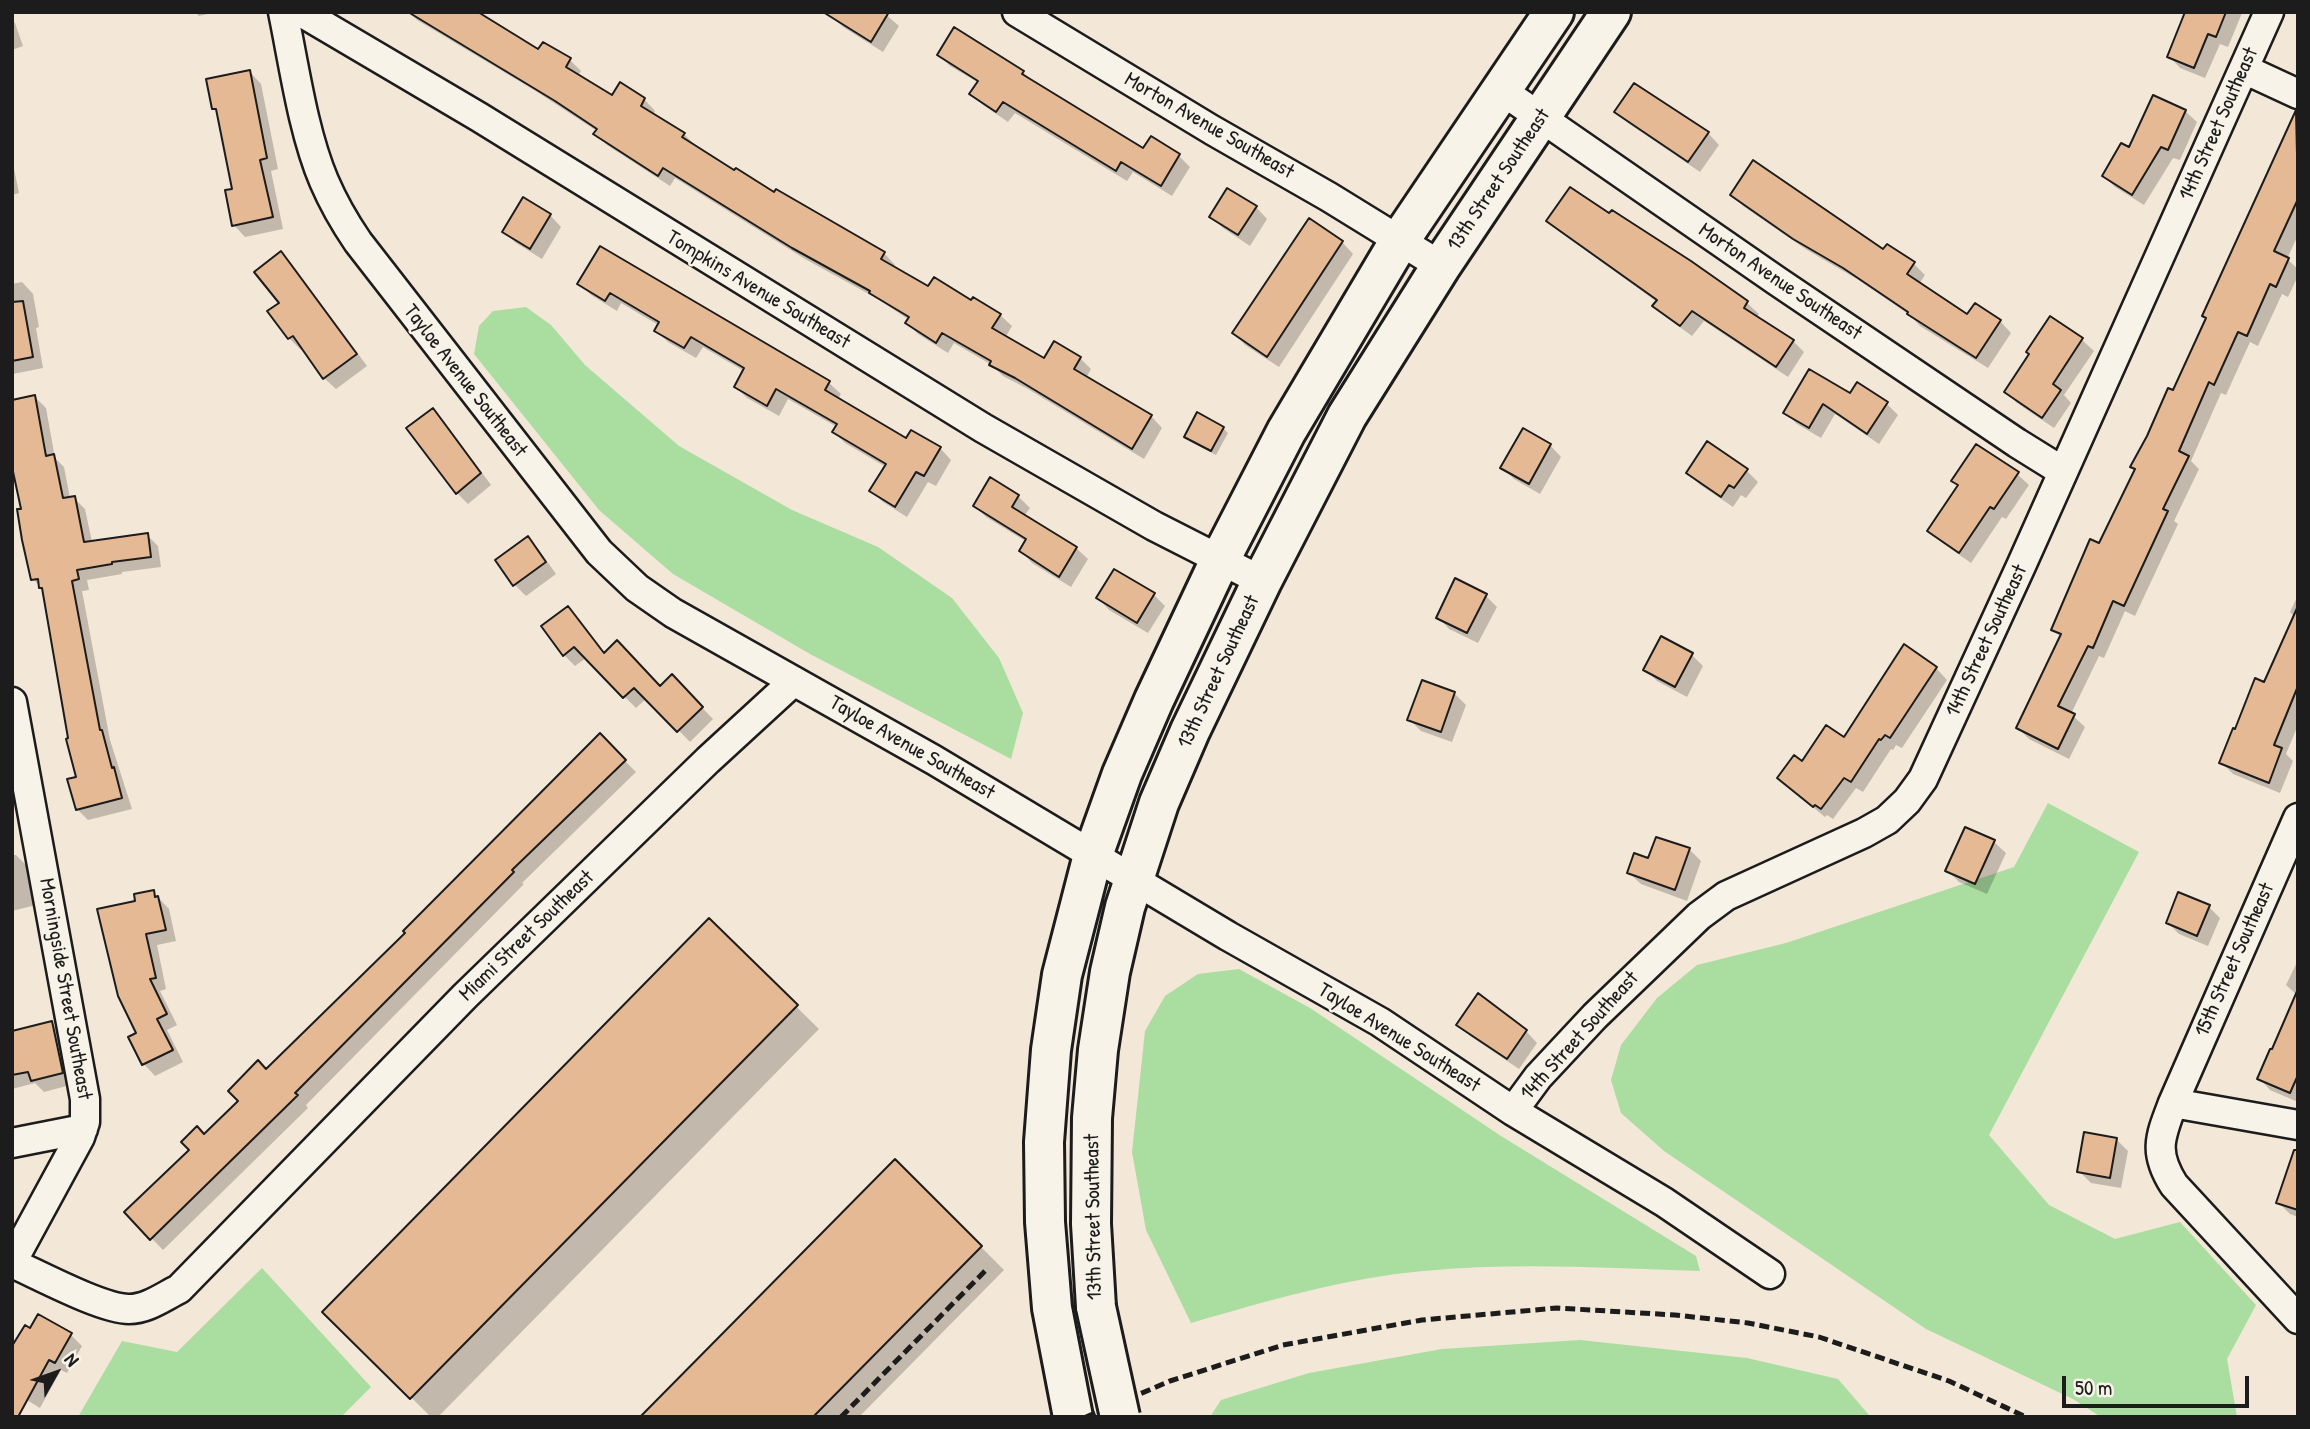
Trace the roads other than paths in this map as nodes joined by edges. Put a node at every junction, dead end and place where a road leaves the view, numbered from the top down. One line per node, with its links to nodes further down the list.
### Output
1 (284, 12): 17 (street, Tayloe Avenue Southeast)
2 (301, 12): 15 (street, Tompkins Avenue Southeast)
3 (1017, 12): 7 (street, Morton Avenue Southeast)
4 (1554, 12): 9 (main road)
5 (1611, 12): 11 (main road, 13th Street Southeast)
6 (2269, 12): 8 (street, 14th Street Southeast)
7 (1049, 20): 12 (street, Morton Avenue Southeast)
8 (2244, 69): 10 (street); 14 (street, 14th Street Southeast)
9 (1501, 90): 11 (street, Morton Avenue Southeast); 12 (main road)
10 (2298, 93)
11 (1540, 118): 13 (main road, 13th Street Southeast); 14 (street, Morton Avenue Southeast)
12 (1401, 240): 13 (street, Morton Avenue Southeast); 15 (main road)
13 (1441, 266): 16 (main road, 13th Street Southeast)
14 (2062, 471): 24 (street, 14th Street Southeast)
15 (1220, 560): 16 (street, Tompkins Avenue Southeast); 21 (main road)
16 (1262, 581): 22 (main road, 13th Street Southeast)
17 (794, 681): 21 (street, Tayloe Avenue Southeast); 28 (street, Miami Street Southeast)
18 (12, 702): 19 (street, Morningside Street Southeast)
19 (21, 789): 26 (street, Morningside Street Southeast)
20 (2298, 818): 23 (street, 15th Street Southeast)
21 (1093, 855): 22 (street, Tayloe Avenue Southeast); 31 (main road)
22 (1134, 879): 24 (street, Tayloe Avenue Southeast); 32 (main road, 13th Street Southeast, bridge)
23 (2173, 1103): 25 (street); 30 (street, 15th Street Southeast)
24 (1513, 1111): 29 (street, Tayloe Avenue Southeast)
25 (2298, 1125)
26 (83, 1129): 27 (street); 28 (street, Morningside Street Southeast)
27 (12, 1143)
28 (12, 1262)
29 (1770, 1274)
30 (2298, 1319)
31 (1073, 1417)
32 (1120, 1417)

